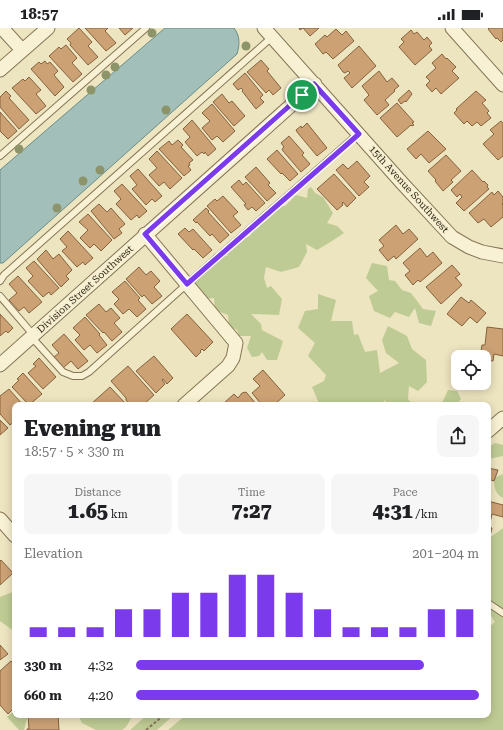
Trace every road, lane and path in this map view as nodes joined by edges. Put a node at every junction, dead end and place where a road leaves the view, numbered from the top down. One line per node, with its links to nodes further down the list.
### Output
1 (2, 28): 6 (street)
2 (48, 28): 6 (street)
3 (146, 28): 11 (lane)
4 (452, 28): 9 (street)
5 (268, 33): 8 (street, 15th Avenue Southwest); 14 (lane)
6 (22, 50): 7 (street)
7 (0, 70)
8 (314, 84): 10 (street, 15th Avenue Southwest); 12 (street, Division Street Southwest)
9 (503, 85)
10 (359, 134): 13 (street, 15th Avenue Southwest); 15 (lane)
11 (0, 156)
12 (145, 234): 15 (street); 17 (street, Division Street Southwest)
13 (503, 256)
14 (0, 281)
15 (187, 284): 17 (lane); 19 (street)
16 (0, 296): 17 (lane)
17 (33, 336): 18 (street, Division Street Southwest)
18 (0, 365)
19 (187, 402)
20 (503, 418): 21 (street)
21 (491, 429)
22 (0, 519): 23 (street)
23 (12, 533)
24 (491, 605): 25 (lane)
25 (503, 614)
26 (160, 718): 27 (path)
27 (146, 730)

